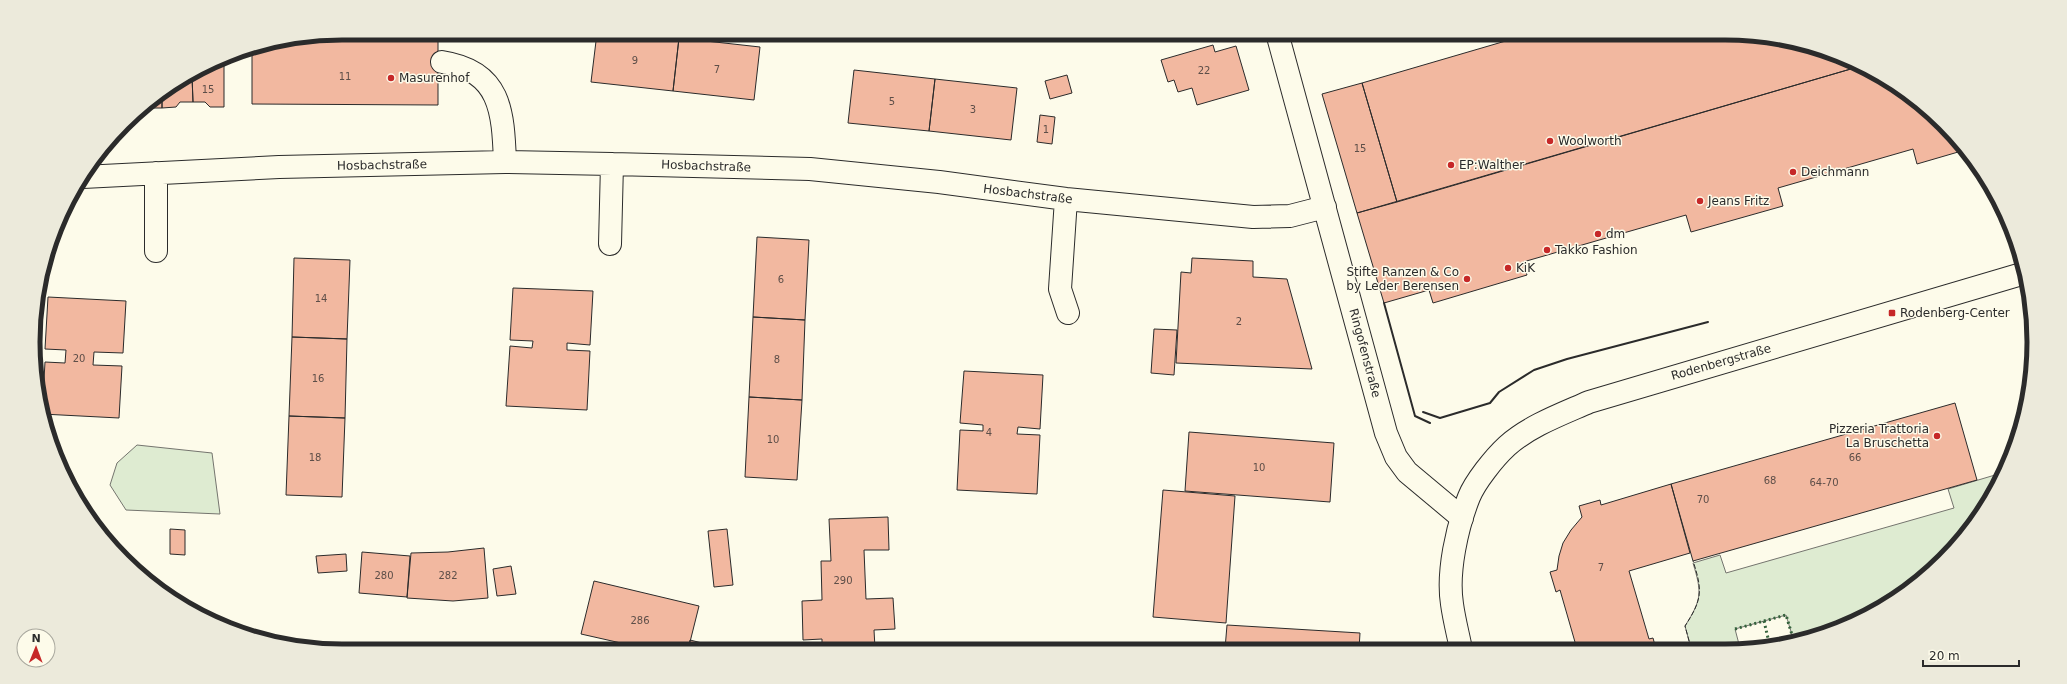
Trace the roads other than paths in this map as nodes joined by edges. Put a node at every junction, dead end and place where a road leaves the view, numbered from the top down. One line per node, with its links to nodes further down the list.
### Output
1 (1279, 40): 8 (street, Ringofenstraße)
2 (442, 62): 3 (street)
3 (505, 162): 4 (street, Hosbachstraße); 5 (street, Hosbachstraße)
4 (612, 164): 7 (street, Hosbachstraße); 9 (street)
5 (156, 173): 6 (street, Hosbachstraße); 10 (street)
6 (89, 177)
7 (1066, 199): 8 (street, Hosbachstraße); 12 (street)
8 (1325, 207): 13 (street, Ringofenstraße)
9 (610, 244)
10 (156, 251)
11 (2019, 275): 13 (street, Rodenbergstraße)
12 (1068, 313)
13 (1462, 518): 14 (street)
14 (1460, 644)

